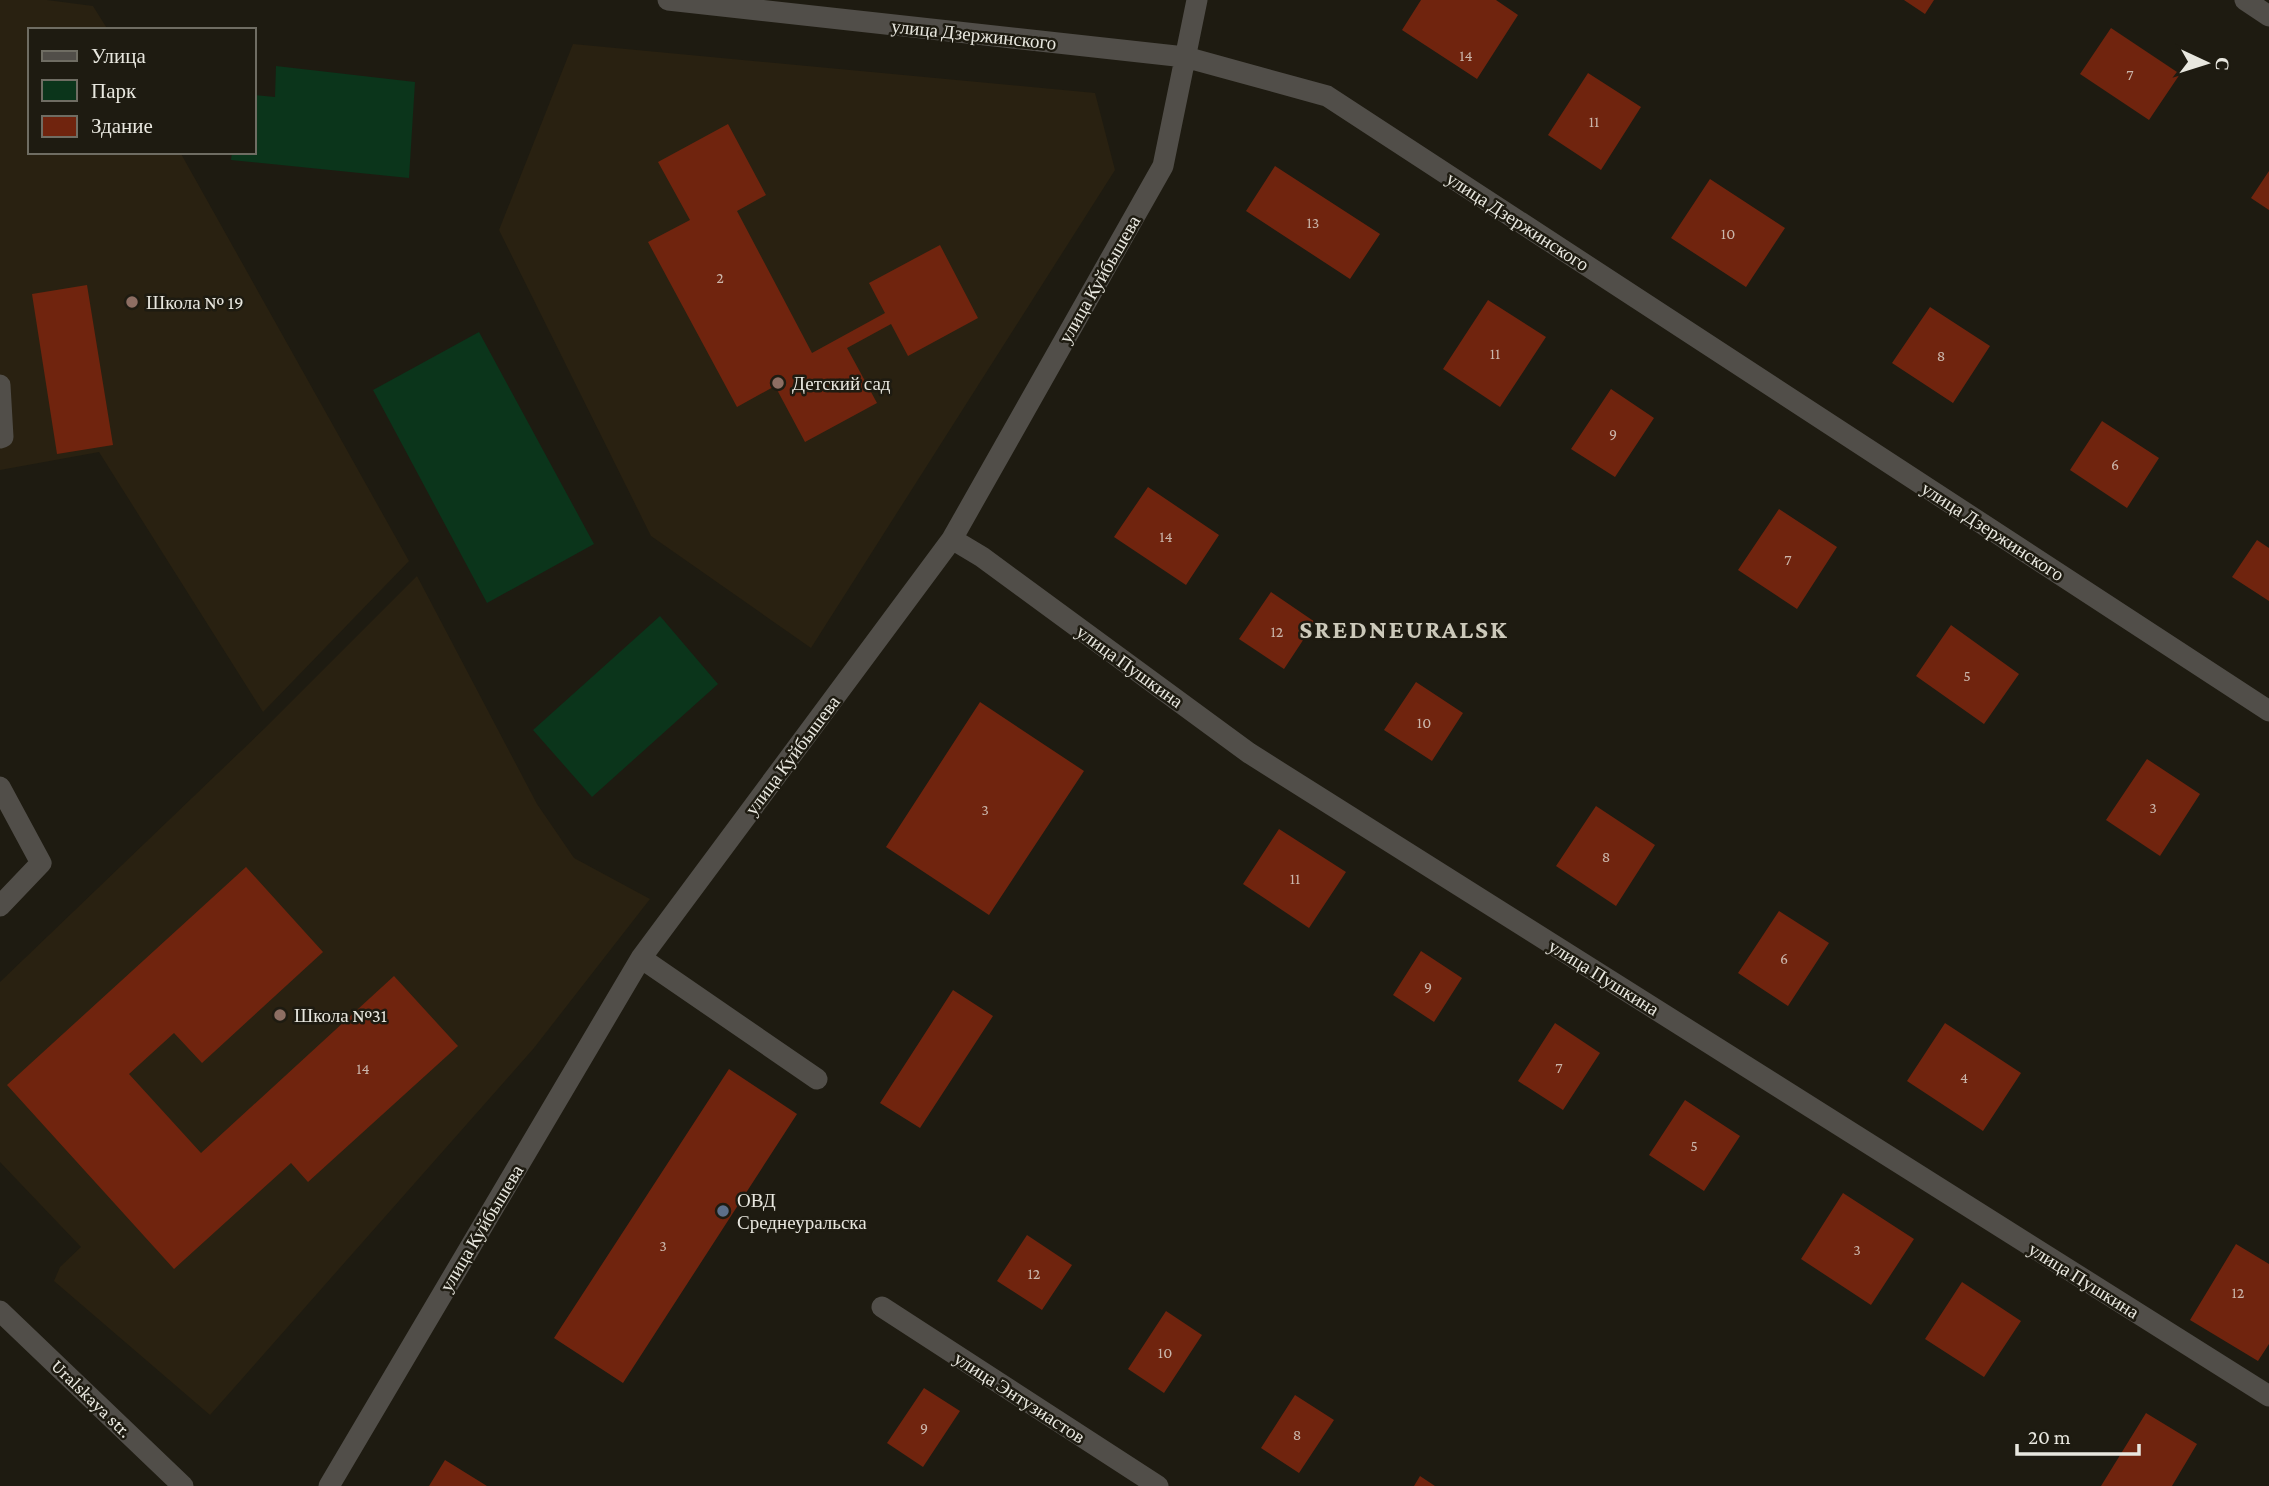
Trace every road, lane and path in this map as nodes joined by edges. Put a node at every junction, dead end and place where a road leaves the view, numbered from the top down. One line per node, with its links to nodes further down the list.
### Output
1 (668, 0): 5 (street, улица Дзержинского)
2 (1197, 0): 5 (street, улица Куйбышева)
3 (2245, 0): 4 (street)
4 (2269, 16)
5 (1185, 57): 8 (street, улица Куйбышева); 9 (street, улица Дзержинского)
6 (0, 385): 7 (street)
7 (0, 438)
8 (952, 539): 12 (street, улица Куйбышева); 16 (street, улица Пушкина)
9 (2269, 711)
10 (0, 787): 11 (street)
11 (0, 906)
12 (641, 958): 13 (street); 18 (street, улица Куйбышева)
13 (817, 1079)
14 (882, 1307): 19 (street, улица Энтузиастов)
15 (0, 1311): 17 (street, Uralskaya str.)
16 (2269, 1396)
17 (184, 1486)
18 (328, 1486)
19 (1158, 1486)

